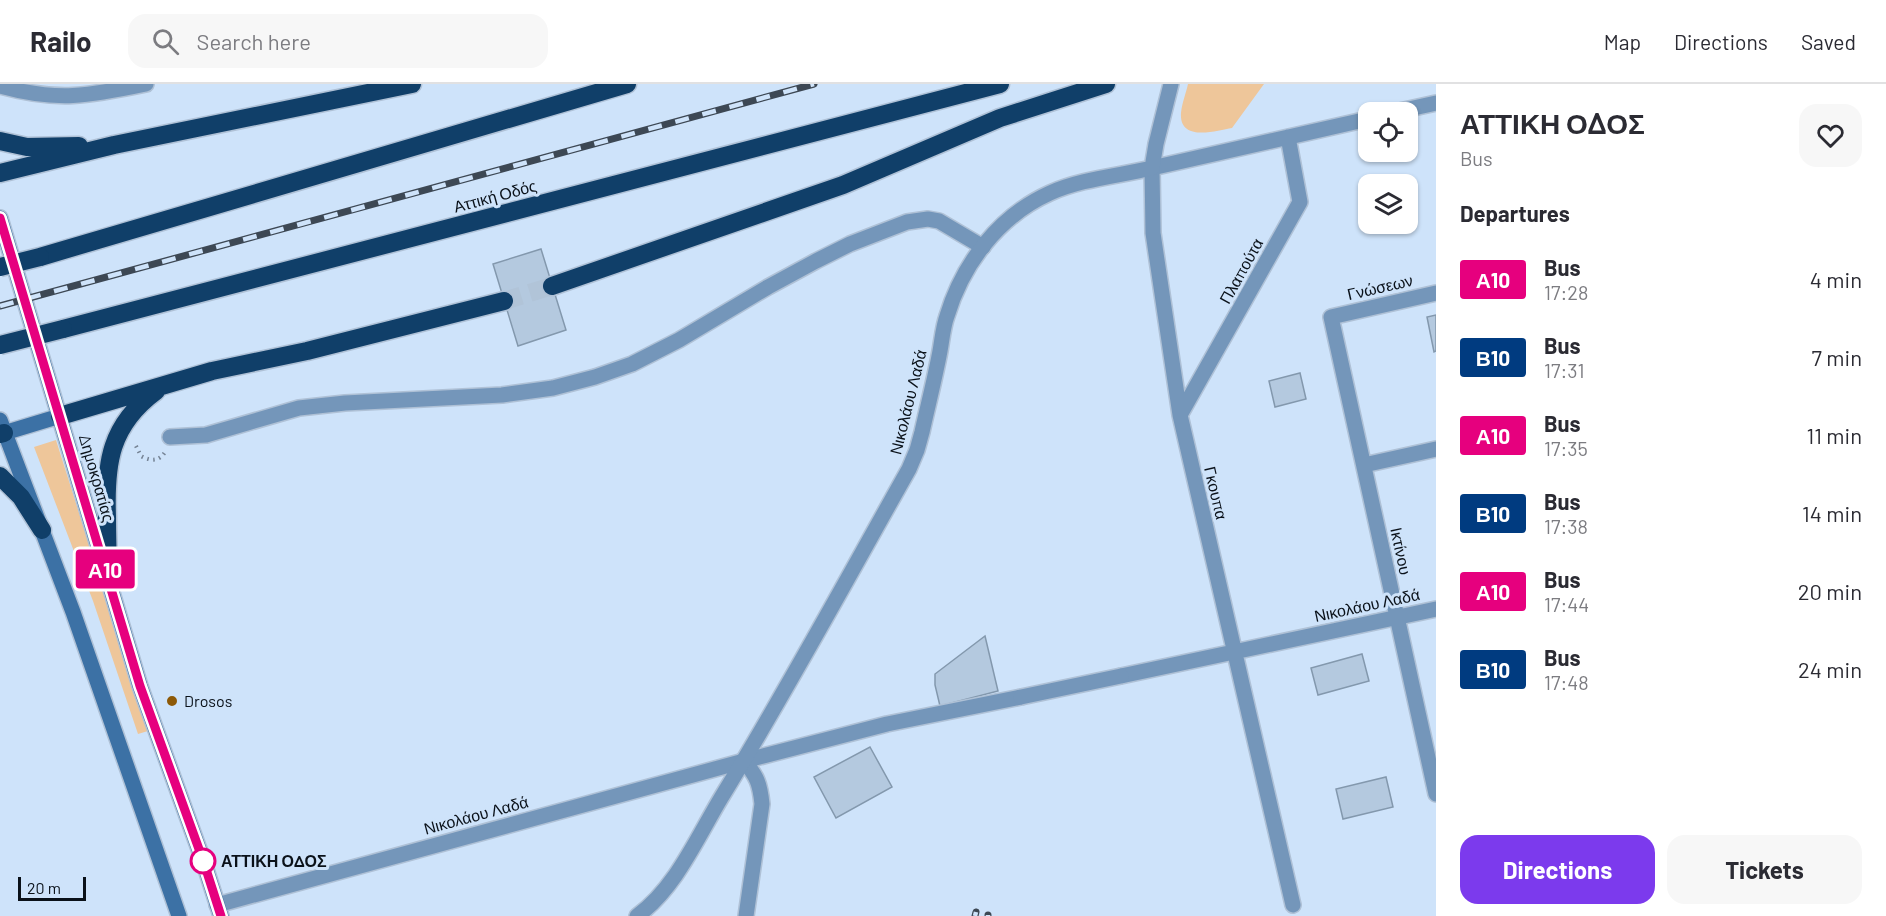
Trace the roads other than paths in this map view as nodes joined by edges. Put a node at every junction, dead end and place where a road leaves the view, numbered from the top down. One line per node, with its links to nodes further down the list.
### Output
1 (146, 84): 7 (street)
2 (412, 84): 13 (highway)
3 (627, 84): 18 (highway, bridge)
4 (1000, 84): 23 (highway, Αττική Οδός, bridge)
5 (1106, 84): 19 (highway)
6 (1171, 84): 14 (street, Γκουπα)
7 (0, 86)
8 (1436, 103): 9 (street)
9 (1418, 107)
10 (1358, 120): 11 (street, Νικολάου Λαδά)
11 (1288, 137): 14 (street, Νικολάου Λαδά); 25 (street, Πλαπούτα)
12 (0, 141): 13 (highway)
13 (114, 145): 15 (highway)
14 (1152, 168): 17 (street, Νικολάου Λαδά); 25 (street, Γκουπα)
15 (0, 173)
16 (0, 218): 26 (main road, Δημοκρατίας)
17 (983, 248): 28 (street); 37 (street, Νικολάου Λαδά)
18 (0, 267)
19 (552, 286)
20 (1436, 293): 22 (street, Γνώσεων)
21 (504, 301): 24 (highway)
22 (1331, 316): 30 (street, Ικτίνου)
23 (0, 345)
24 (165, 384): 26 (highway); 33 (highway)
25 (1180, 415): 36 (street, Γκουπα)
26 (60, 416): 27 (main road); 33 (main road, Δημοκρατίας)
27 (1, 429): 32 (main road)
28 (170, 437)
29 (1436, 449): 30 (street)
30 (1364, 465): 35 (street, Ικτίνου)
31 (0, 476): 32 (highway)
32 (42, 530): 42 (main road)
33 (108, 581): 41 (main road, Δημοκρατίας)
34 (1436, 609): 35 (street, Νικολάου Λαδά)
35 (1397, 617): 36 (street, Νικολάου Λαδά); 38 (street, Ικτίνου)
36 (1234, 651): 37 (street, Νικολάου Λαδά, bridge); 40 (street, Γκουπα)
37 (744, 761): 41 (street, Νικολάου Λαδά); 43 (street, Νικολάου Λαδά); 44 (street)
38 (1434, 771): 39 (street, Ικτίνου)
39 (1436, 794)
40 (1293, 905)
41 (219, 911)
42 (179, 916)
43 (637, 916)
44 (746, 916)

